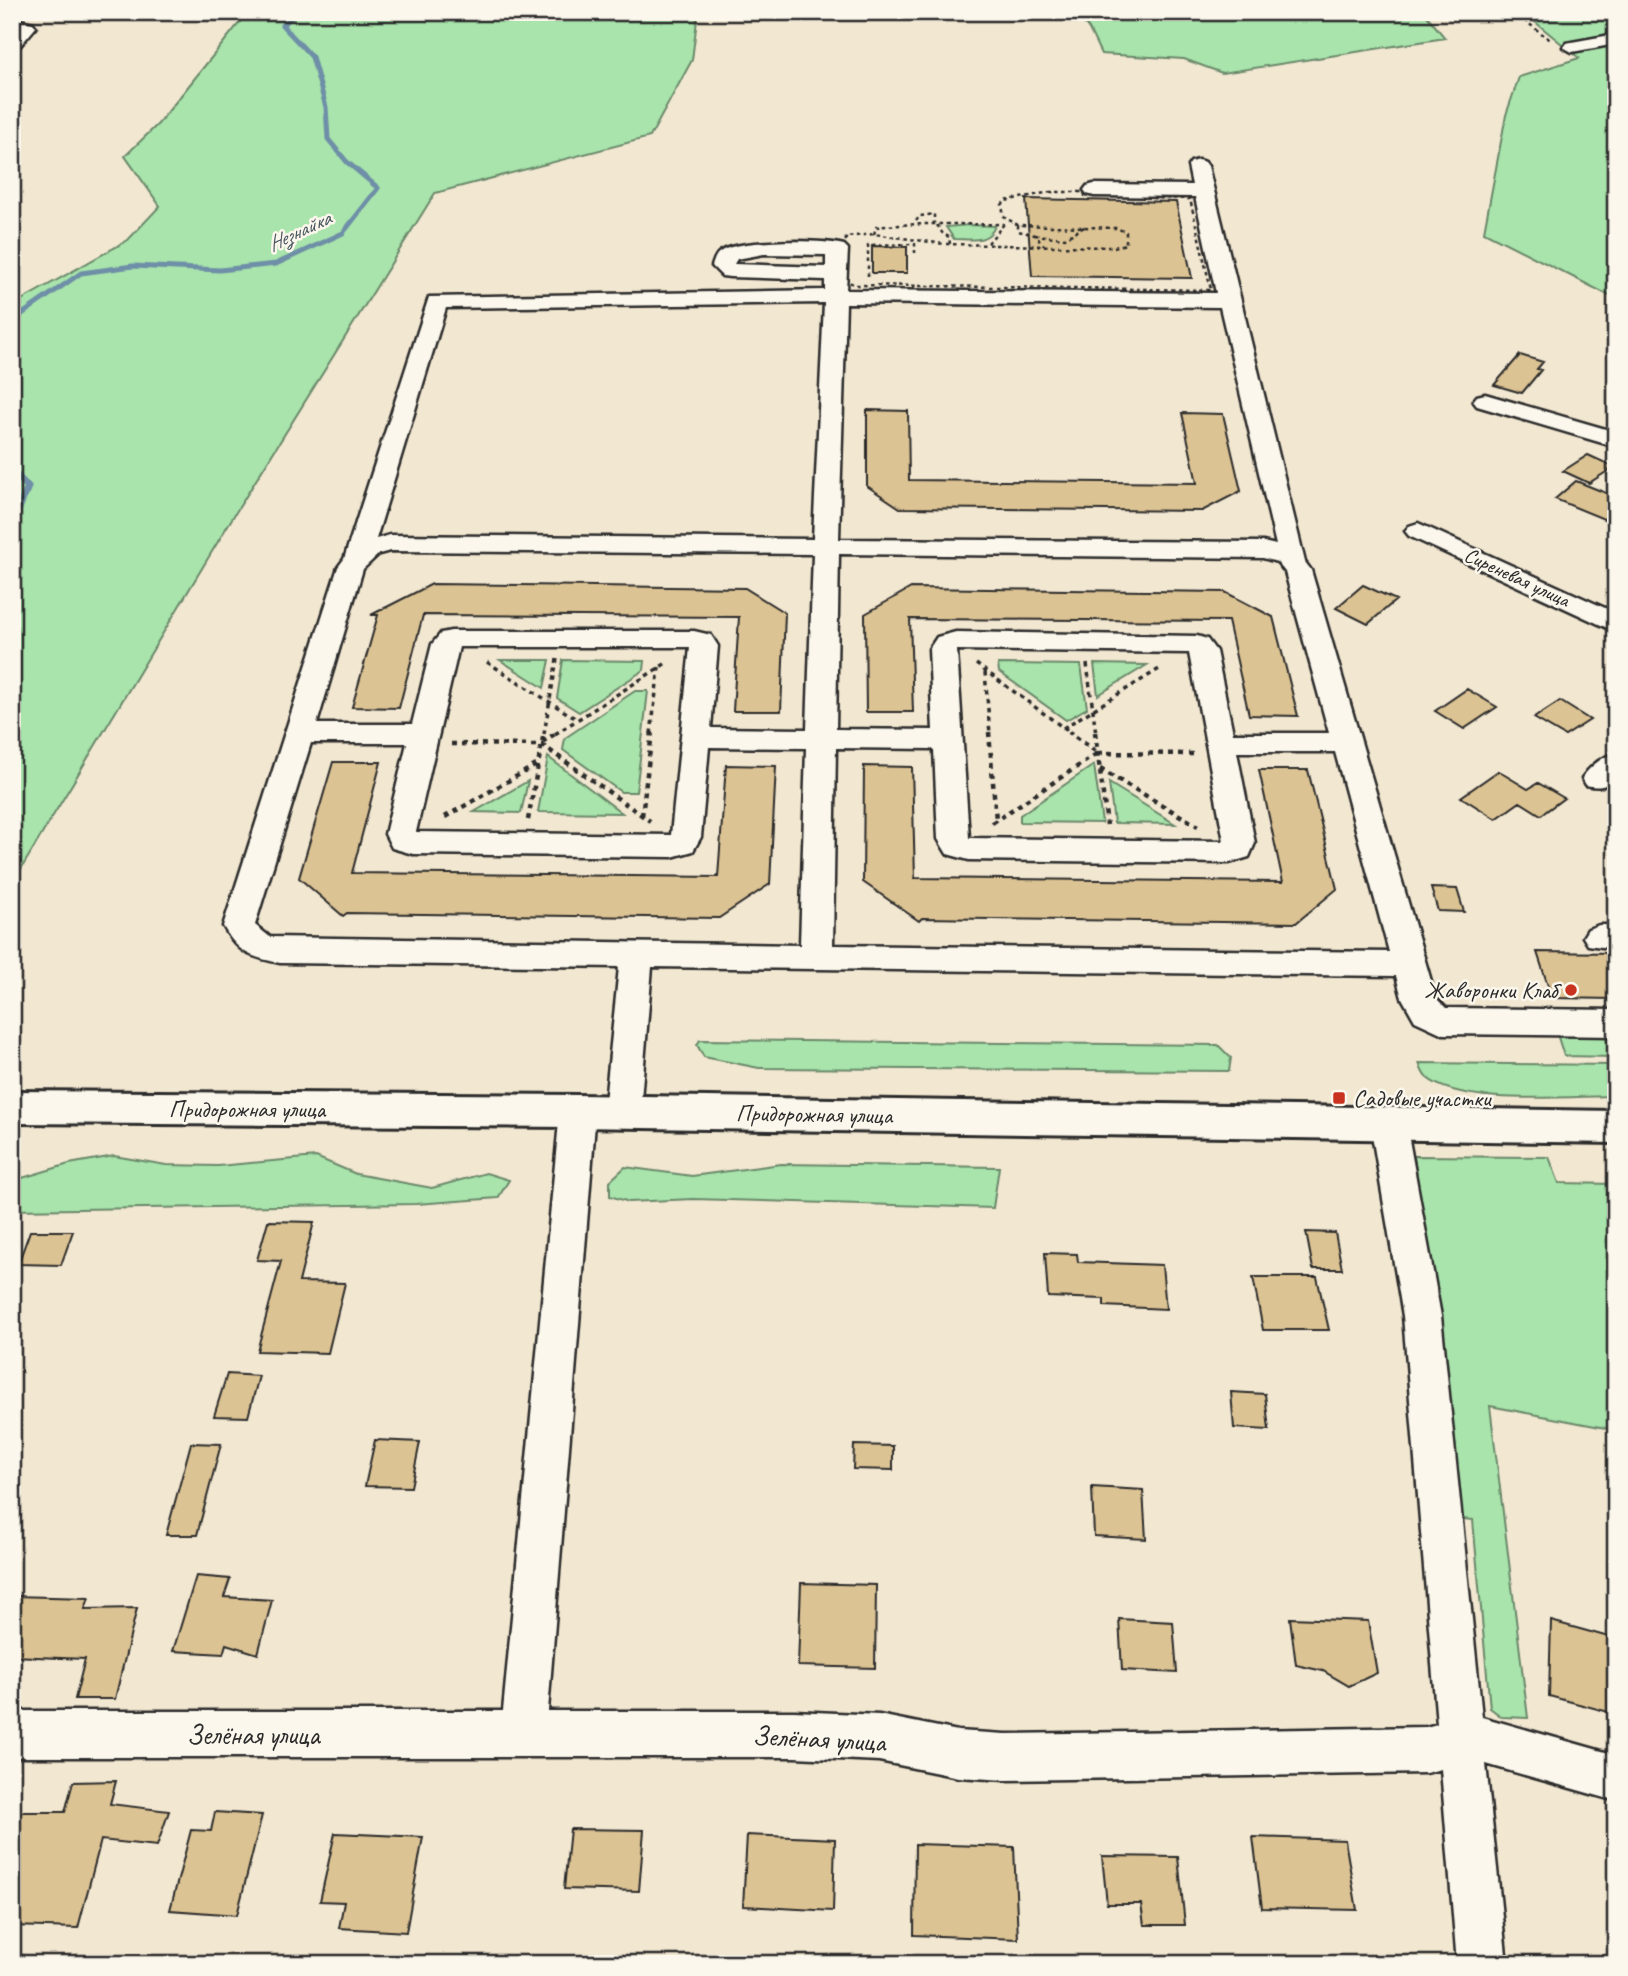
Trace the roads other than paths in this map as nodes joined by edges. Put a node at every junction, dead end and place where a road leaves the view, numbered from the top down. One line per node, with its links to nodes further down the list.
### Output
1 (12, 23): 3 (street)
2 (1616, 39): 4 (street)
3 (14, 42)
4 (1572, 47)
5 (1198, 166): 7 (street)
6 (1094, 190): 7 (street)
7 (1204, 191): 9 (street)
8 (835, 285): 9 (street); 13 (street); 14 (street)
9 (1229, 300): 15 (street)
10 (1485, 401): 11 (street)
11 (1616, 440)
12 (1418, 531): 16 (street, Сиреневая улица)
13 (826, 547): 14 (street); 15 (street); 19 (street)
14 (357, 558): 17 (street)
15 (1293, 561): 22 (street)
16 (1616, 624)
17 (299, 733): 20 (street); 24 (street)
18 (695, 737): 19 (street); 20 (street); 20 (street)
19 (821, 738): 21 (street); 25 (street)
20 (423, 739)
21 (948, 740): 23 (street); 23 (street)
22 (1347, 743): 23 (street); 26 (street)
23 (1221, 748)
24 (637, 955): 25 (street); 30 (street)
25 (816, 957): 26 (street)
26 (1409, 964): 27 (street)
27 (1616, 1023)
28 (12, 1107): 29 (main road, Придорожная улица)
29 (578, 1111): 30 (main road, Придорожная улица); 34 (street)
30 (622, 1112): 31 (main road, Придорожная улица)
31 (1388, 1122): 32 (main road, Придорожная улица); 35 (street)
32 (1616, 1127)
33 (12, 1734): 34 (street, Зелёная улица)
34 (524, 1734): 35 (street, Зелёная улица)
35 (1462, 1734): 36 (street); 37 (street)
36 (1616, 1778)
37 (1482, 1964)

